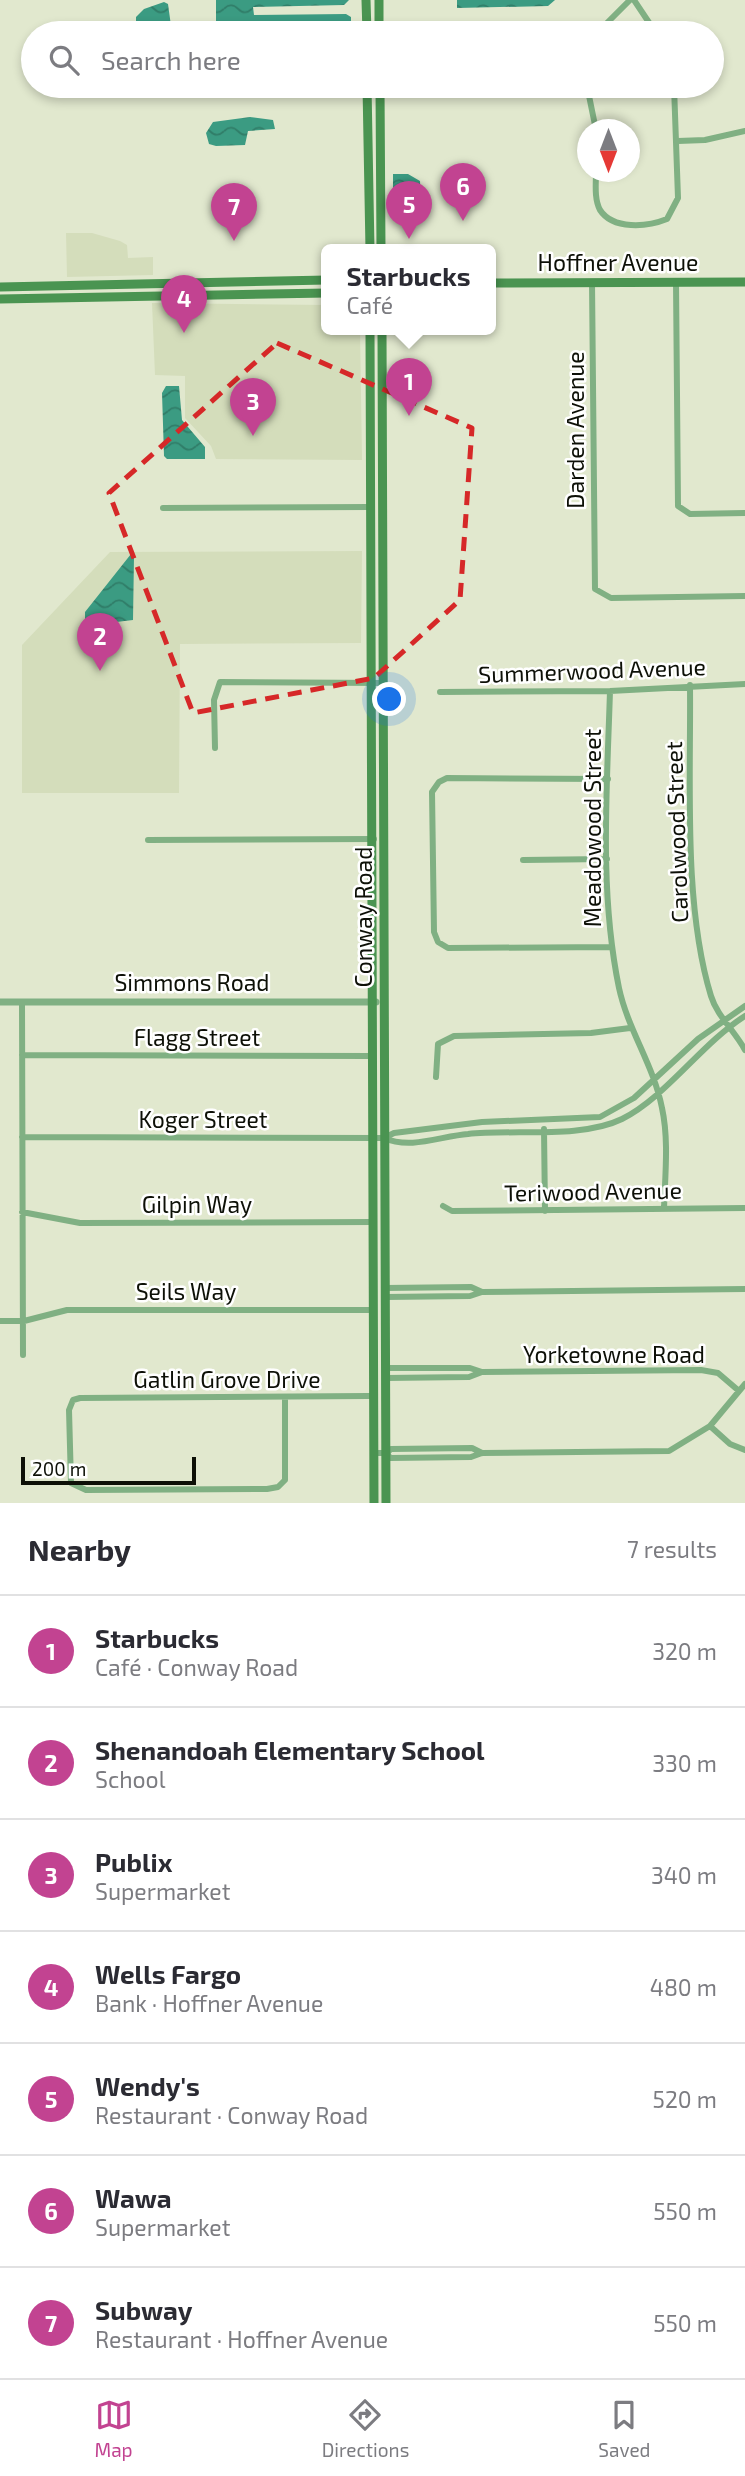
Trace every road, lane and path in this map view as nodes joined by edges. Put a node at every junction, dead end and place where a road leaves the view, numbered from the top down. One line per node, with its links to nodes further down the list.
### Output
1 (366, 0): 4 (main road)
2 (379, 0): 5 (main road)
3 (632, 0): 6 (street); 7 (street)
4 (367, 21)
5 (379, 21)
6 (610, 21)
7 (647, 21)
8 (367, 98): 15 (main road)
9 (380, 98): 16 (main road)
10 (589, 98): 12 (street)
11 (675, 98): 14 (street)
12 (594, 119)
13 (745, 131): 14 (street)
14 (678, 141): 17 (street)
15 (368, 144): 16 (main road); 18 (main road)
16 (380, 163): 19 (main road)
17 (596, 182)
18 (370, 244)
19 (382, 244)
20 (321, 280): 25 (main road)
21 (593, 282): 22 (main road, Hoffner Avenue); 24 (main road, Hoffner Avenue); 44 (street, Darden Avenue)
22 (676, 282): 23 (main road, Hoffner Avenue); 40 (street)
23 (745, 282)
24 (496, 284)
25 (131, 285): 26 (main road); 29 (main road)
26 (96, 286): 27 (main road); 31 (main road)
27 (0, 287)
28 (321, 293): 29 (main road)
29 (98, 297): 31 (main road)
30 (0, 299): 31 (main road)
31 (24, 299)
32 (370, 335): 34 (main road, Conway Road)
33 (382, 335): 36 (main road, Conway Road)
34 (370, 405): 35 (main road, Conway Road); 36 (main road)
35 (370, 451): 37 (main road, Conway Road); 39 (main road)
36 (382, 453): 39 (main road, Conway Road)
37 (370, 507): 38 (street); 42 (main road, Conway Road)
38 (163, 508)
39 (382, 509): 41 (main road, Conway Road)
40 (745, 513)
41 (383, 562): 42 (street); 43 (main road, Conway Road)
42 (371, 573): 43 (street); 45 (main road, Conway Road)
43 (383, 575): 46 (main road, Conway Road)
44 (745, 596)
45 (371, 682): 46 (street); 51 (street); 53 (main road, Conway Road)
46 (383, 682): 54 (main road, Conway Road)
47 (745, 684): 48 (street, Summerwood Avenue)
48 (690, 685): 49 (street, Summerwood Avenue); 65 (street, Carolwood Street)
49 (610, 691): 50 (street, Summerwood Avenue); 52 (street, Meadowood Street)
50 (440, 692)
51 (215, 748)
52 (608, 779): 56 (street, Meadowood Street); 58 (street)
53 (371, 839): 54 (street); 55 (street); 61 (main road, Conway Road)
54 (383, 839): 62 (main road, Conway Road)
55 (148, 840)
56 (607, 859): 57 (street); 58 (street, Meadowood Street)
57 (523, 860)
58 (612, 947): 67 (street, Meadowood Street)
59 (0, 1002): 60 (street, Simmons Road)
60 (22, 1002): 61 (street, Simmons Road); 69 (street)
61 (372, 1002): 62 (street, Simmons Road); 70 (main road, Conway Road)
62 (384, 1002): 78 (main road, Conway Road)
63 (745, 1006): 65 (street)
64 (745, 1016): 66 (street)
65 (724, 1020): 66 (street, Carolwood Street); 72 (street)
66 (729, 1026): 68 (street, Carolwood Street); 73 (street)
67 (630, 1028): 71 (street); 72 (street, Meadowood Street)
68 (745, 1050)
69 (22, 1055): 70 (street, Flagg Street); 76 (street)
70 (372, 1056): 77 (main road, Conway Road)
71 (436, 1077)
72 (653, 1081): 73 (street, Meadowood Street); 74 (street)
73 (658, 1092): 75 (street); 81 (street, Meadowood Street)
74 (544, 1119): 75 (street); 78 (street)
75 (544, 1130): 78 (street); 82 (street)
76 (22, 1137): 77 (street, Koger Street); 83 (street)
77 (372, 1138): 78 (street, Koger Street); 84 (main road, Conway Road)
78 (384, 1138): 87 (main road, Conway Road)
79 (443, 1206): 82 (street, Teriwood Avenue)
80 (745, 1208): 81 (street, Teriwood Avenue)
81 (664, 1209): 82 (street, Teriwood Avenue)
82 (545, 1211)
83 (22, 1212): 84 (street, Gilpin Way); 90 (street)
84 (373, 1222): 85 (main road, Conway Road)
85 (373, 1252): 87 (main road); 88 (main road, Conway Road)
86 (745, 1289): 87 (street)
87 (385, 1292): 91 (main road, Conway Road)
88 (373, 1310): 90 (street, Seils Way); 91 (main road); 96 (main road, Conway Road)
89 (0, 1321): 90 (street, Seils Way)
90 (24, 1321): 92 (street)
91 (385, 1350): 93 (main road, Conway Road)
92 (23, 1355)
93 (386, 1373): 95 (street, Yorketowne Road); 98 (main road, Conway Road)
94 (745, 1384): 95 (street)
95 (739, 1391): 99 (street)
96 (373, 1396): 97 (street, Gatlin Grove Drive); 98 (main road); 101 (main road, Conway Road)
97 (285, 1397): 97 (street, Gatlin Grove Drive)
98 (386, 1426): 102 (main road, Conway Road)
99 (710, 1426): 100 (street); 102 (street)
100 (745, 1450)
101 (374, 1453): 102 (street); 103 (main road, Conway Road)
102 (386, 1453): 104 (main road, Conway Road)
103 (374, 1503)
104 (386, 1503)

